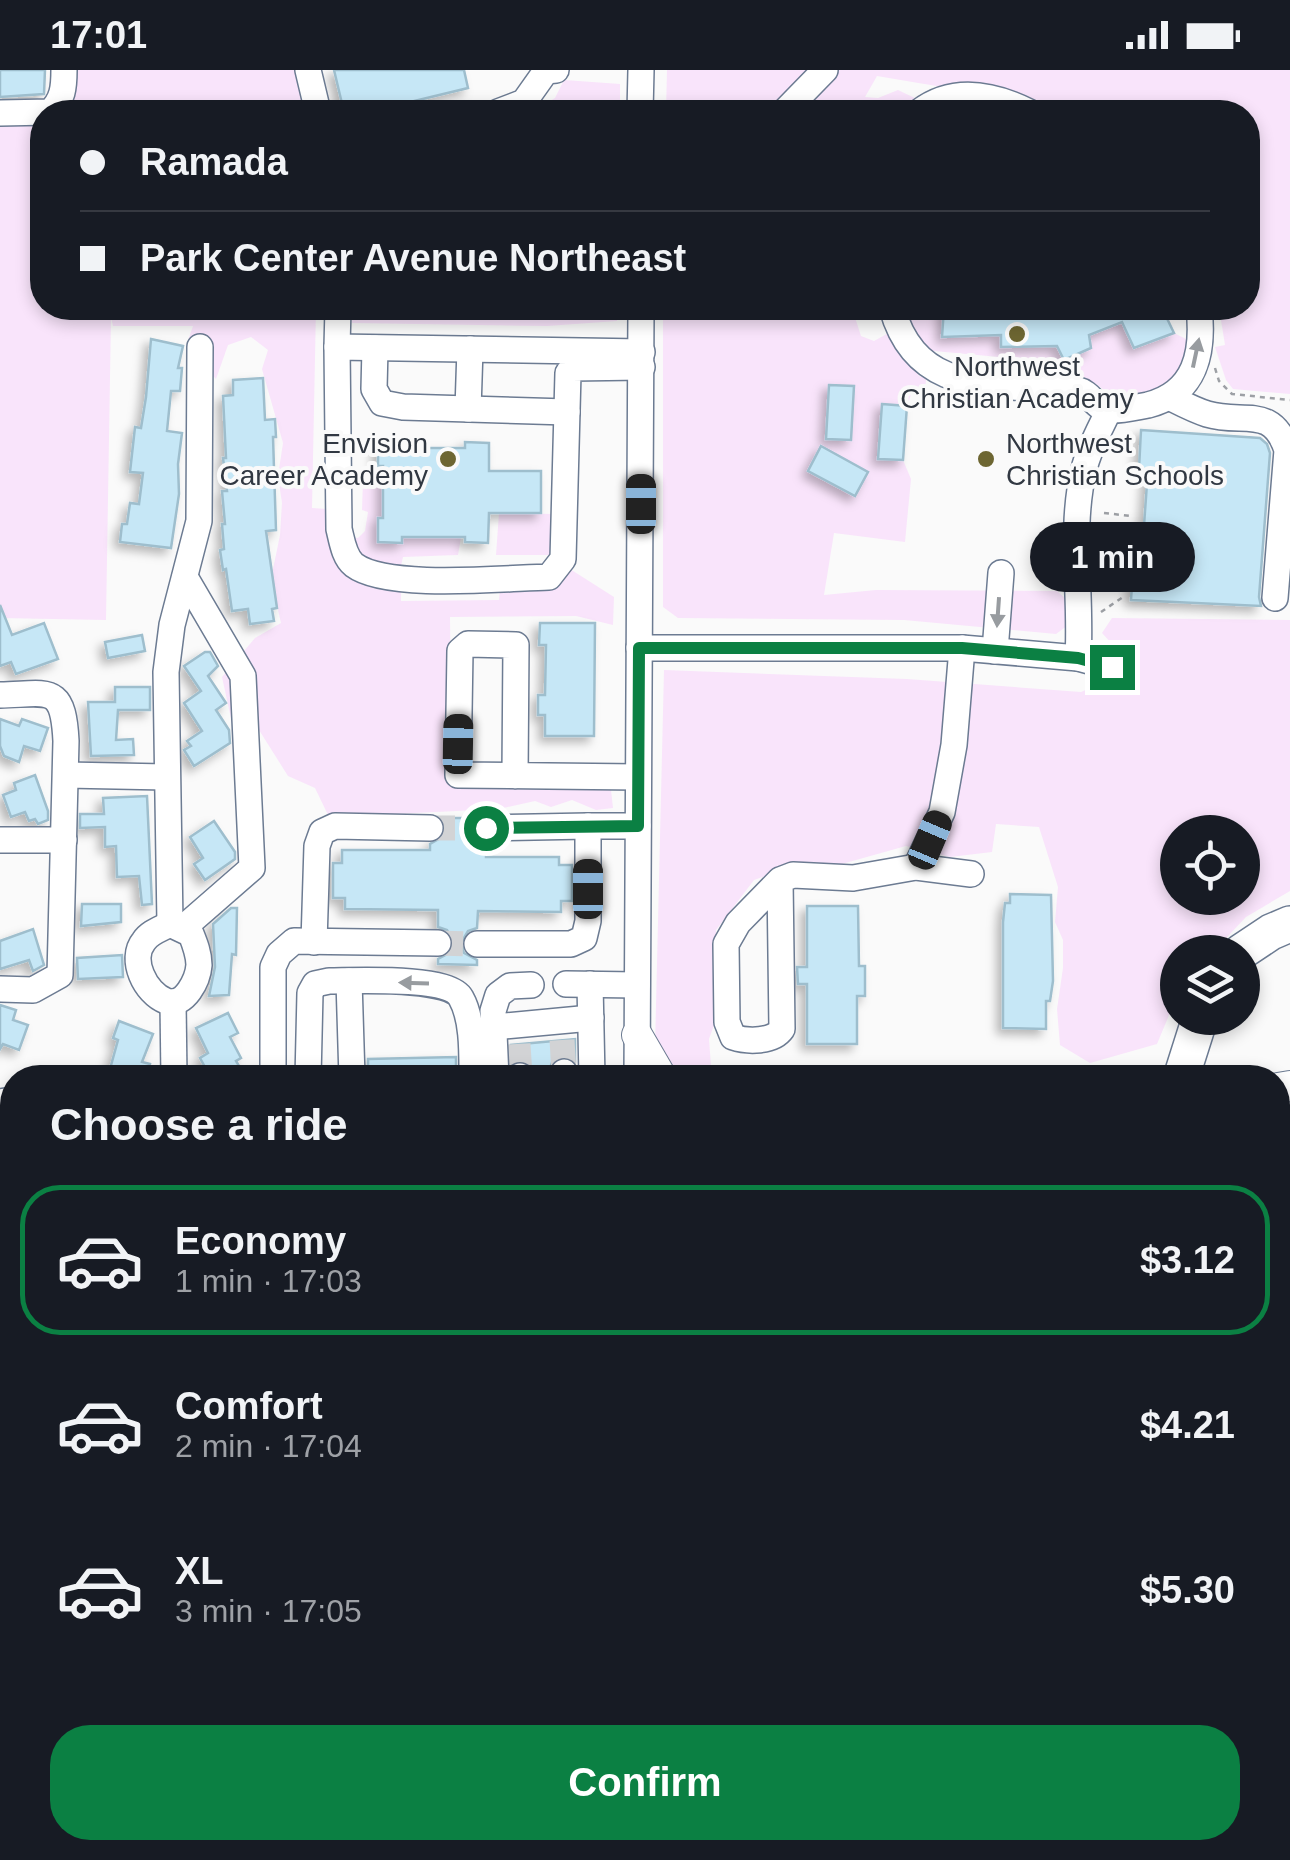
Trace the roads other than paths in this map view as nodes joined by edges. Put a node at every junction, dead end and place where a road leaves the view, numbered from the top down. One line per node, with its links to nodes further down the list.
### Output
1 (64, 70): 7 (street)
2 (308, 70): 8 (street)
3 (556, 70): 9 (street)
4 (631, 70): 5 (street)
5 (641, 70): 10 (street)
6 (824, 70): 11 (street)
7 (60, 100)
8 (315, 100)
9 (525, 100)
10 (640, 100)
11 (795, 100)
12 (942, 100): 13 (street)
13 (997, 100)
14 (30, 112): 15 (street)
15 (0, 113)
16 (338, 320): 21 (street)
17 (642, 320): 24 (street)
18 (897, 320): 27 (street)
19 (1200, 320): 25 (street, one-way to 19)
20 (200, 347): 30 (street)
21 (337, 347): 22 (street); 28 (street)
22 (375, 348): 23 (street); 26 (street)
23 (470, 349): 24 (street); 26 (street)
24 (642, 359): 28 (street); 32 (street)
25 (1169, 397): 27 (street); 31 (street)
26 (468, 409): 28 (street)
27 (1108, 410): 35 (street)
28 (567, 412)
29 (1001, 574): 34 (street, one-way to 34)
30 (185, 577): 40 (street); 52 (street)
31 (1275, 598)
32 (639, 648): 33 (street); 41 (street)
33 (962, 648): 34 (street); 48 (street)
34 (995, 651): 35 (street)
35 (1078, 658): 36 (street)
36 (1112, 667)
37 (0, 696): 38 (street)
38 (66, 775): 40 (street); 47 (street)
39 (515, 776): 39 (street); 41 (street)
40 (166, 777): 52 (street)
41 (638, 777): 43 (street)
42 (588, 826): 43 (street); 45 (street); 56 (street)
43 (638, 826): 59 (street)
44 (430, 828): 54 (street)
45 (486, 828)
46 (0, 840): 47 (street)
47 (64, 840): 60 (street)
48 (916, 867): 49 (street); 50 (street)
49 (970, 874)
50 (780, 880): 50 (street)
51 (1290, 924): 53 (highway)
52 (176, 926): 61 (street); 61 (street)
53 (1260, 939)
54 (314, 942): 55 (street); 67 (street)
55 (438, 943)
56 (477, 944)
57 (349, 982): 68 (street); 69 (street); 70 (street, one-way to 57)
58 (532, 985): 63 (street)
59 (638, 985): 62 (street); 65 (street)
60 (0, 990)
61 (173, 1002): 66 (street)
62 (590, 1018): 63 (street); 72 (street)
63 (510, 1032): 71 (street)
64 (1195, 1035): 74 (highway)
65 (637, 1036): 73 (main road)
66 (174, 1065)
67 (274, 1065)
68 (308, 1065)
69 (352, 1065)
70 (470, 1065)
71 (511, 1065)
72 (592, 1065)
73 (643, 1065)
74 (1185, 1065)

